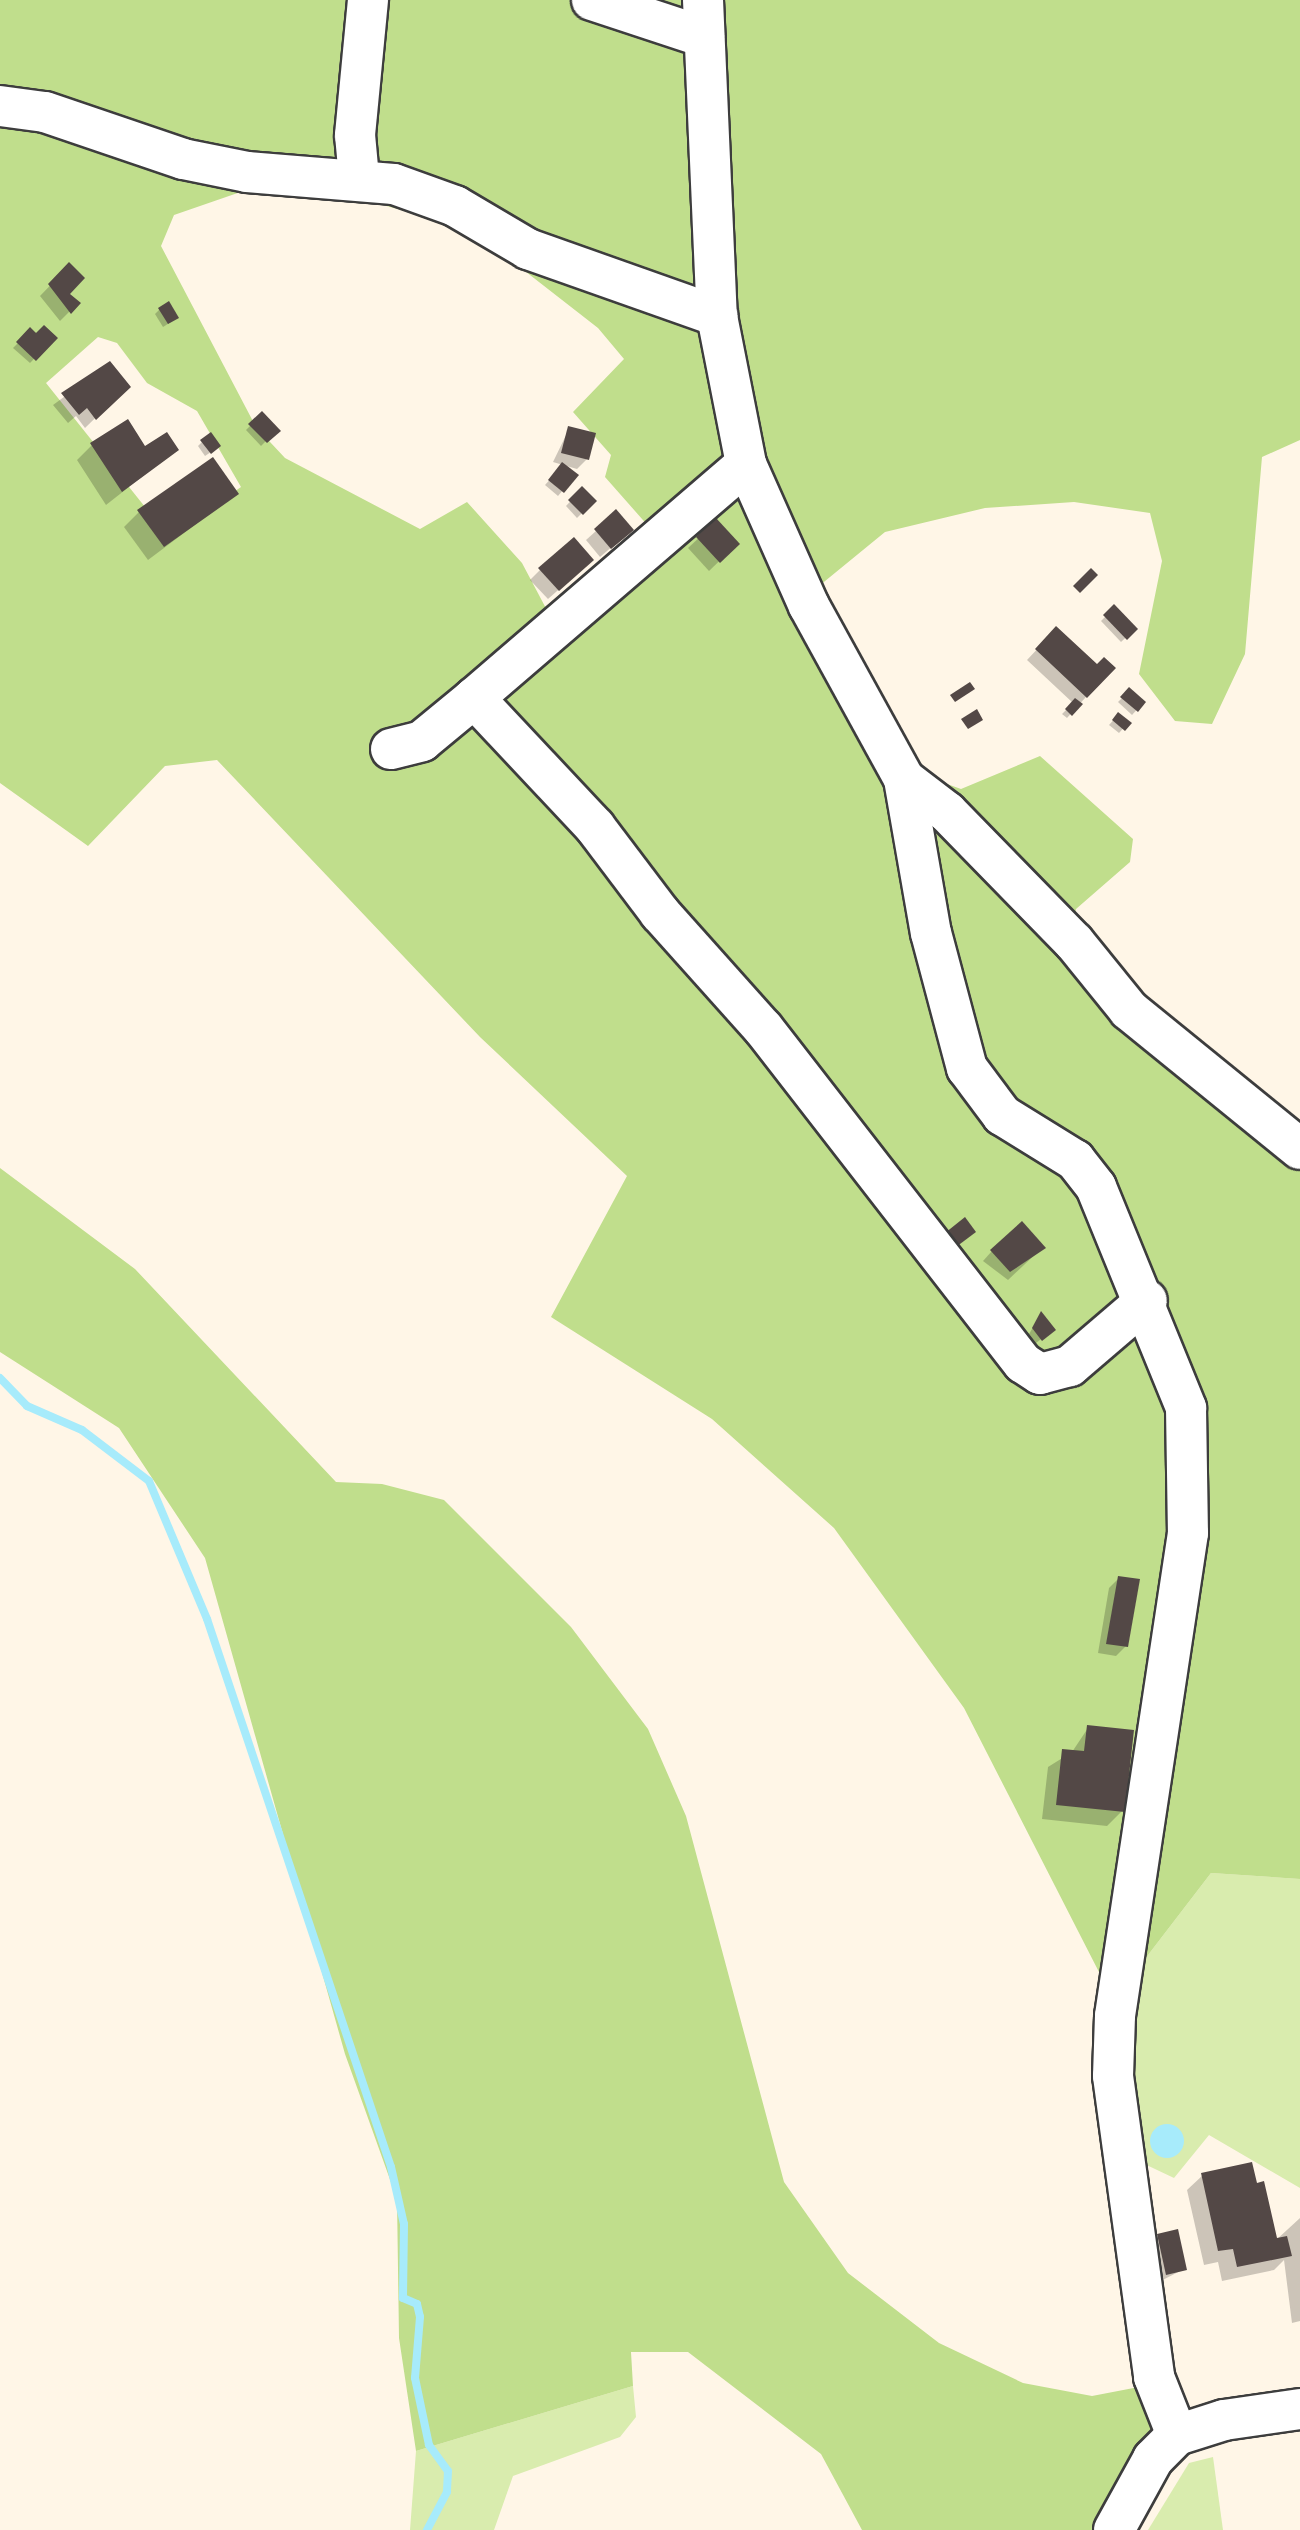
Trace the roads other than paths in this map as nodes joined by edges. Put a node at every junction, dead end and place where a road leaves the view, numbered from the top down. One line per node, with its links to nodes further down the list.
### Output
1 (368, 0): 5 (street)
2 (592, 0): 3 (street)
3 (704, 18): 6 (street)
4 (1, 96): 5 (street)
5 (359, 178): 6 (street)
6 (717, 316): 7 (street)
7 (746, 464): 8 (street); 10 (street)
8 (474, 698): 9 (street); 12 (street)
9 (391, 749)
10 (904, 780): 11 (street); 12 (street)
11 (1300, 1149)
12 (1146, 1300): 14 (street)
13 (1300, 2410): 14 (street)
14 (1178, 2435): 15 (street)
15 (1114, 2530)

